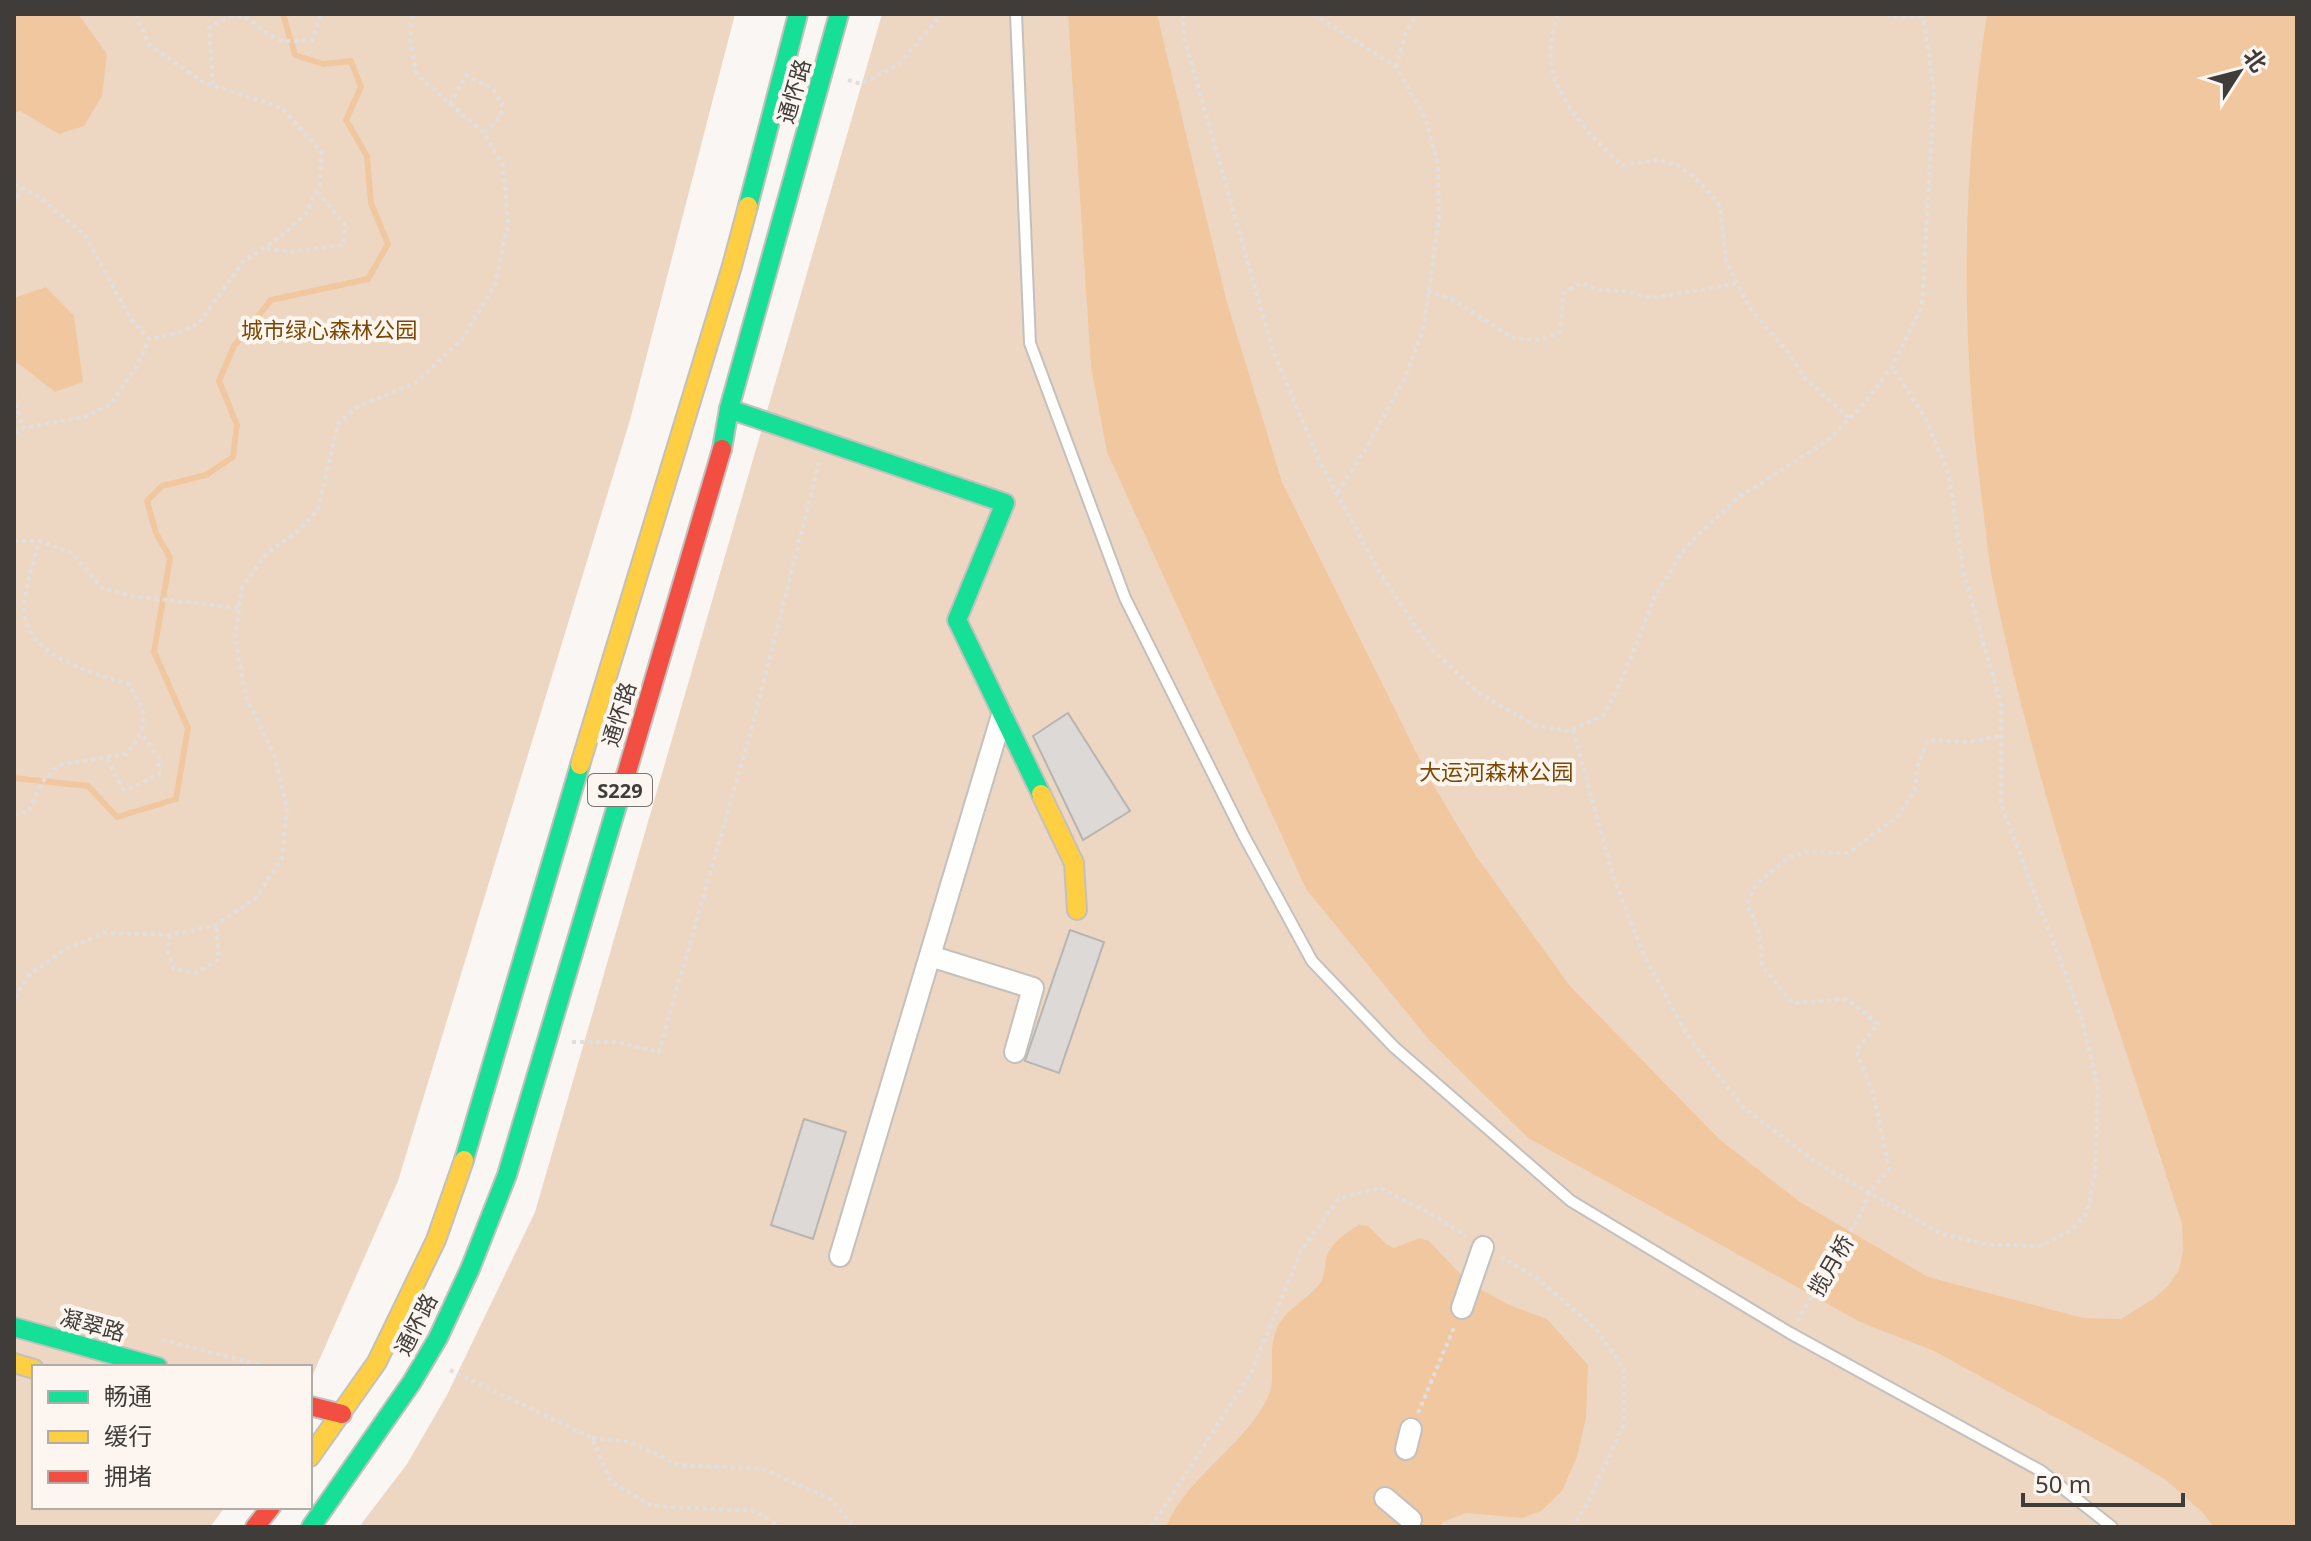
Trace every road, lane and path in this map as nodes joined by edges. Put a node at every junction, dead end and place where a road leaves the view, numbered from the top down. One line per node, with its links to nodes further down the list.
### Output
1 (136, 14): 16 (path)
2 (321, 14): 16 (path)
3 (413, 14): 17 (path)
4 (798, 14): 60 (main road, 通怀路 / S229)
5 (839, 14): 15 (main road, 通怀路 / S229)
6 (942, 14): 15 (path)
7 (1016, 14): 73 (lane)
8 (1183, 14): 34 (path)
9 (1313, 14): 14 (path)
10 (1417, 14): 14 (path)
11 (1557, 14): 24 (path)
12 (1886, 14): 13 (path)
13 (1923, 15): 27 (path)
14 (1396, 67): 25 (path)
15 (824, 71): 29 (main road, 通怀路 / S229)
16 (213, 85): 21 (path)
17 (450, 104): 18 (path); 18 (path)
18 (484, 133): 37 (path)
19 (14, 184): 20 (path)
20 (21, 188): 22 (path); 26 (path)
21 (317, 191): 23 (path); 23 (path)
22 (14, 205)
23 (264, 248): 26 (path)
24 (1735, 284): 25 (path); 30 (path)
25 (1428, 291): 34 (path)
26 (149, 339): 31 (path)
27 (1892, 367): 30 (path); 41 (path)
28 (14, 396): 31 (path)
29 (729, 409): 33 (main road); 49 (main road, 通怀路 / S229)
30 (1849, 418): 39 (path)
31 (23, 428): 32 (path)
32 (14, 433)
33 (825, 442): 38 (main road); 49 (path)
34 (1337, 493): 39 (path)
35 (14, 541): 36 (path)
36 (39, 541): 37 (path); 40 (path)
37 (239, 608): 45 (path)
38 (1002, 715): 44 (main road); 47 (street)
39 (1573, 730): 51 (path)
40 (142, 735): 42 (path); 42 (path)
41 (2001, 736): 51 (path); 51 (path, 揽月桥)
42 (106, 759): 43 (path)
43 (14, 815)
44 (1077, 910)
45 (216, 925): 46 (path); 46 (path)
46 (171, 935): 48 (path)
47 (930, 956): 50 (street); 53 (street)
48 (14, 997)
49 (546, 1042): 57 (main road, 通怀路 / S229)
50 (1015, 1052)
51 (1869, 1193): 55 (path, 揽月桥)
52 (1483, 1247): 54 (street); 71 (path); 72 (path)
53 (840, 1256)
54 (1462, 1308): 62 (path)
55 (1800, 1316)
56 (14, 1327): 58 (main road, 凝翠路)
57 (427, 1359): 61 (path); 68 (main road, 通怀路 / S229)
58 (151, 1365)
59 (312, 1406): 60 (main road)
60 (342, 1414): 63 (main road, 通怀路 / S229)
61 (592, 1438): 69 (path); 70 (path)
62 (1409, 1439)
63 (312, 1452)
64 (1385, 1498): 66 (street)
65 (269, 1509): 67 (main road)
66 (1411, 1520)
67 (255, 1527)
68 (311, 1527)
69 (781, 1527)
70 (854, 1527)
71 (1151, 1527)
72 (1573, 1527)
73 (2112, 1527)

